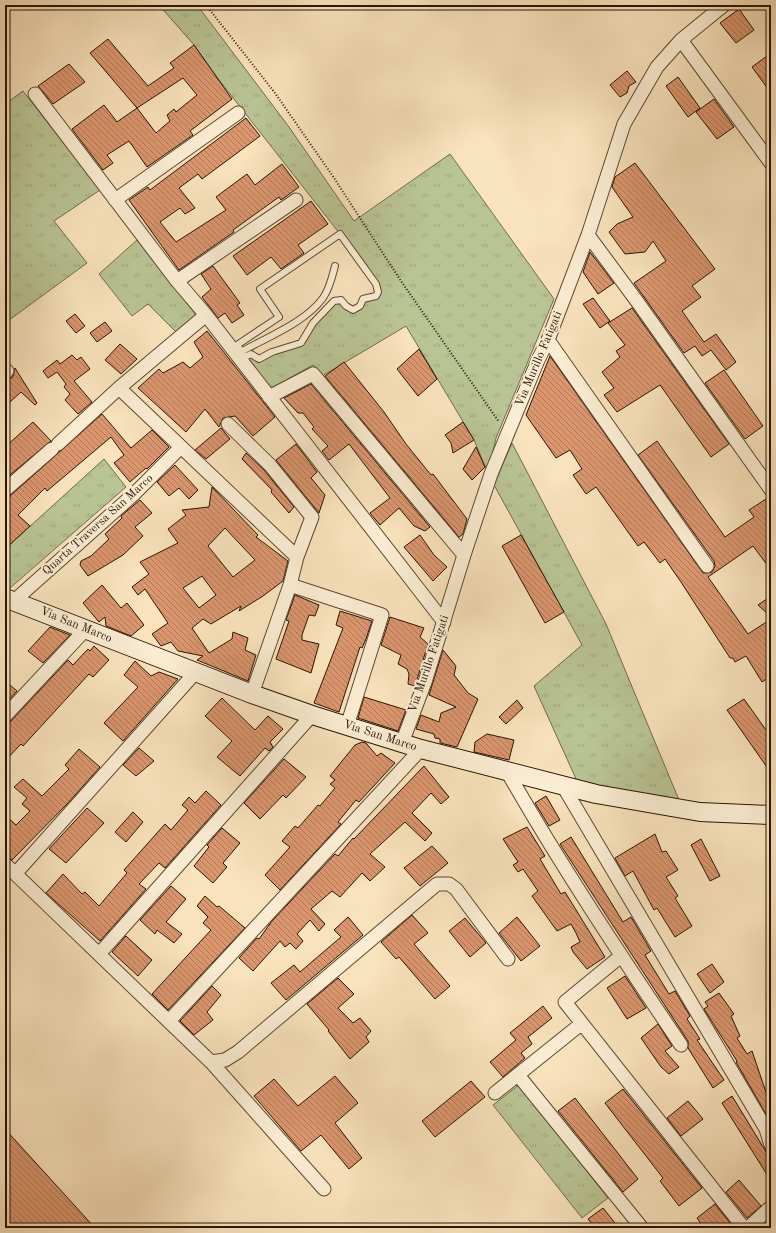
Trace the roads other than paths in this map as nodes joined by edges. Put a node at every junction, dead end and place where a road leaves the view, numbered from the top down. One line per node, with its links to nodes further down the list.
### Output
1 (724, 5): 2 (street, Via Murillo Fatigati)
2 (681, 40): 5 (street); 8 (street, Via Murillo Fatigati)
3 (35, 94): 6 (street)
4 (238, 113): 6 (street)
5 (771, 163)
6 (115, 200): 10 (street)
7 (296, 200): 10 (street)
8 (588, 235): 13 (street, Via Murillo Fatigati); 20 (street)
9 (335, 266): 14 (lane)
10 (177, 281): 12 (street)
11 (260, 289): 11 (lane)
12 (206, 315): 14 (street); 15 (street)
13 (548, 340): 21 (street, Via Murillo Fatigati); 23 (street)
14 (237, 353): 16 (street)
15 (120, 388): 18 (street); 19 (street)
16 (268, 397): 21 (street); 26 (street)
17 (228, 424): 22 (street)
18 (180, 448): 22 (street); 25 (street, Quarta Traversa San Marco)
19 (5, 490)
20 (771, 490)
21 (464, 555): 26 (street, Via Murillo Fatigati)
22 (297, 557): 24 (street)
23 (707, 566)
24 (290, 586): 29 (street); 32 (street)
25 (10, 599): 27 (main road, Via San Marco)
26 (444, 622): 33 (street, Via Murillo Fatigati)
27 (86, 629): 28 (main road, Via San Marco); 31 (street)
28 (195, 672): 29 (main road, Via San Marco); 39 (street)
29 (252, 694): 30 (main road, Via San Marco)
30 (312, 715): 32 (main road, Via San Marco); 40 (street)
31 (5, 716)
32 (346, 726): 33 (main road, Via San Marco)
33 (402, 743): 34 (main road, Via San Marco)
34 (421, 749): 35 (main road, Via San Marco); 43 (street)
35 (508, 773): 36 (main road, Via San Marco); 41 (street)
36 (563, 786): 37 (main road, Via San Marco); 49 (street)
37 (771, 815)
38 (5, 864): 39 (street)
39 (15, 874): 40 (street)
40 (100, 953): 43 (street)
41 (621, 956): 44 (street); 45 (street)
42 (508, 959): 46 (street)
43 (169, 1021): 46 (street)
44 (581, 1024): 47 (street); 53 (street)
45 (681, 1045)
46 (211, 1062): 50 (street)
47 (518, 1075): 48 (street); 52 (street)
48 (495, 1093)
49 (771, 1144)
50 (324, 1189)
51 (771, 1207): 54 (street)
52 (642, 1228)
53 (744, 1228)
54 (748, 1228)

